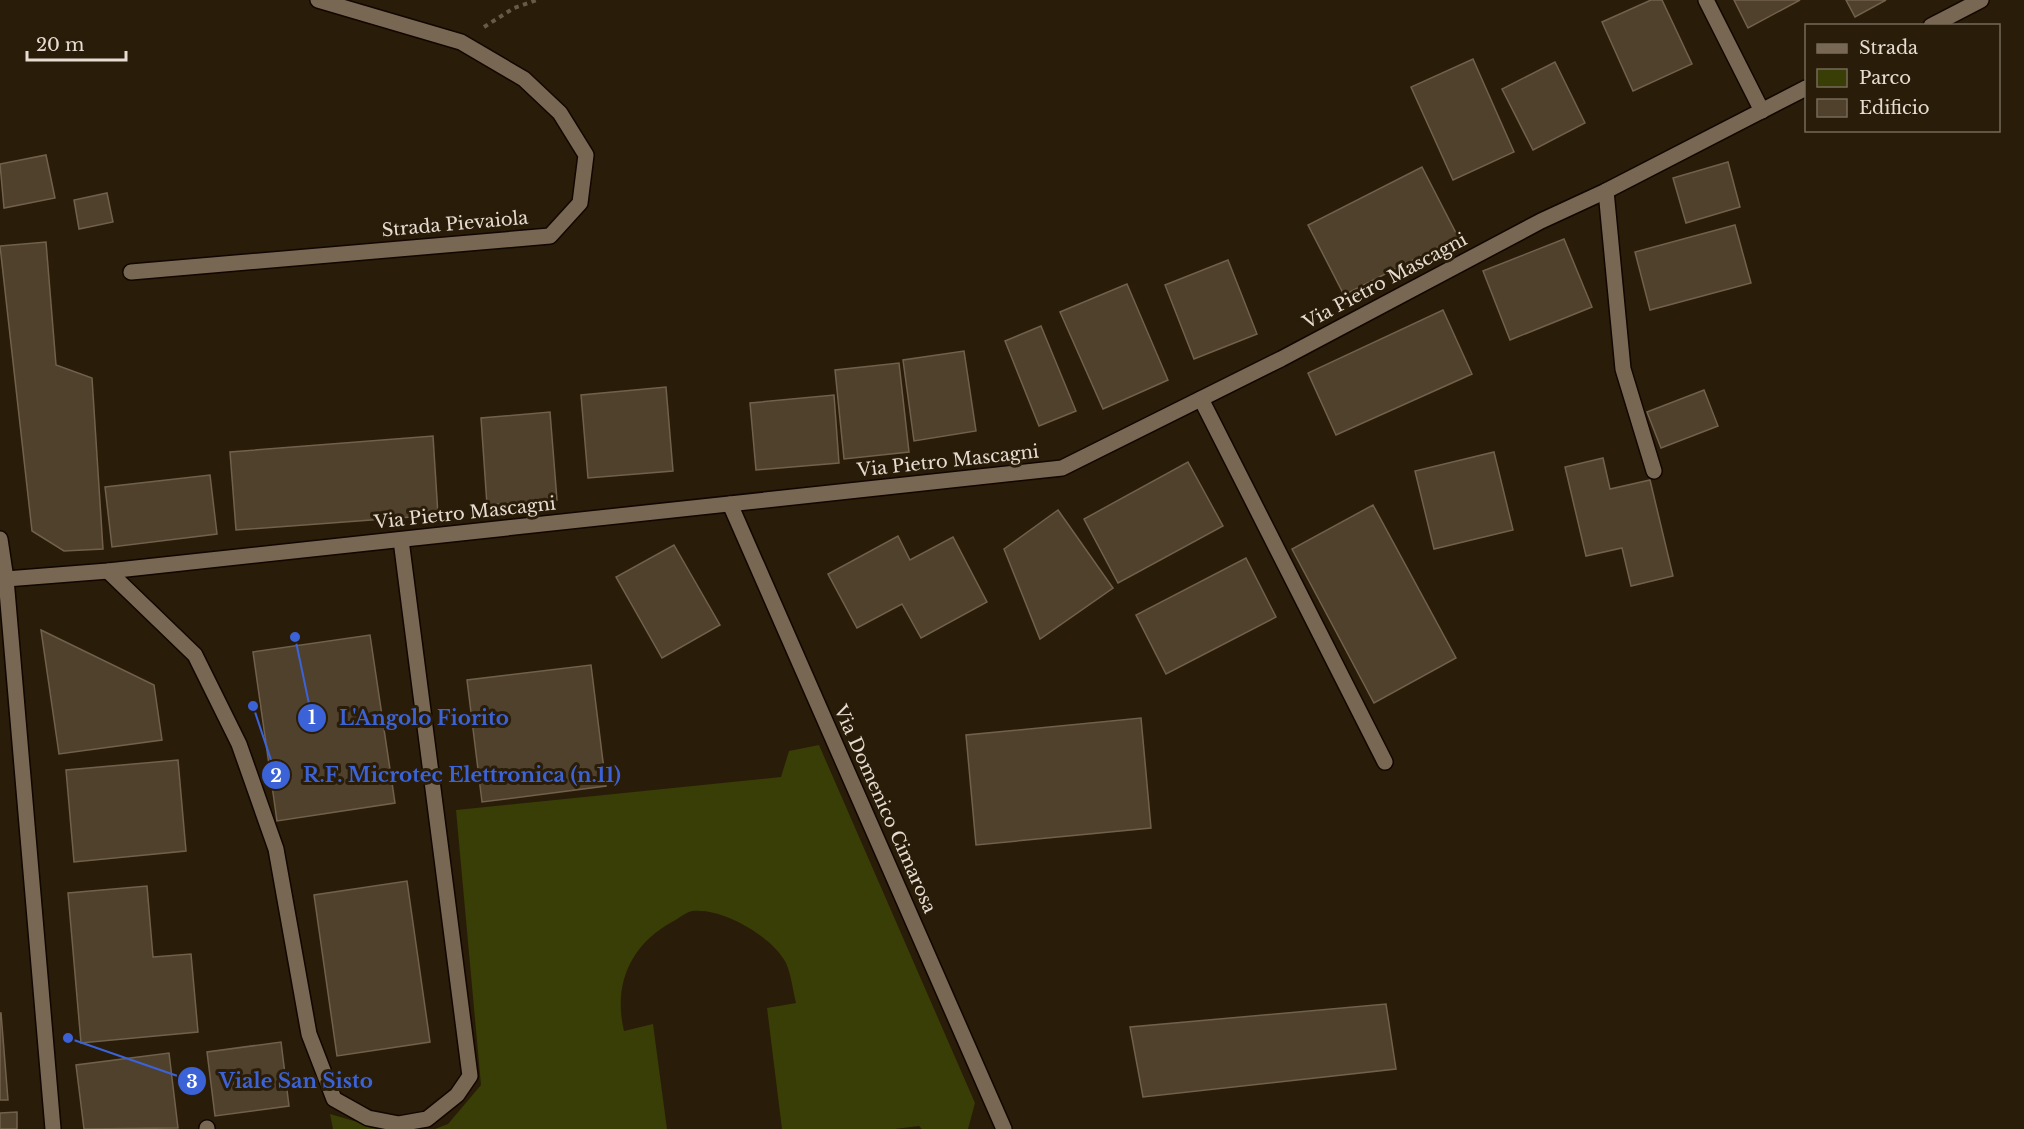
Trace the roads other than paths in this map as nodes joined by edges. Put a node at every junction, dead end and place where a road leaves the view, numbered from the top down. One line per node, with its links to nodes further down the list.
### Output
1 (318, 0): 8 (street, Strada Pievaiola)
2 (1706, 0): 6 (street)
3 (1981, 0): 4 (street)
4 (1935, 24)
5 (1805, 89): 6 (street, Via Pietro Mascagni)
6 (1762, 111): 7 (street, Via Pietro Mascagni)
7 (1606, 191): 9 (street, Via Pietro Mascagni); 10 (street)
8 (131, 272)
9 (1200, 399): 11 (street, Via Pietro Mascagni); 16 (street)
10 (1654, 471)
11 (730, 504): 13 (street, Via Pietro Mascagni); 18 (street, Via Domenico Cimarosa)
12 (0, 539): 15 (street)
13 (401, 540): 14 (street, Via Pietro Mascagni); 14 (street)
14 (108, 571): 15 (street, Via Pietro Mascagni)
15 (6, 579): 17 (street)
16 (1385, 762)
17 (53, 1129)
18 (1004, 1129)

